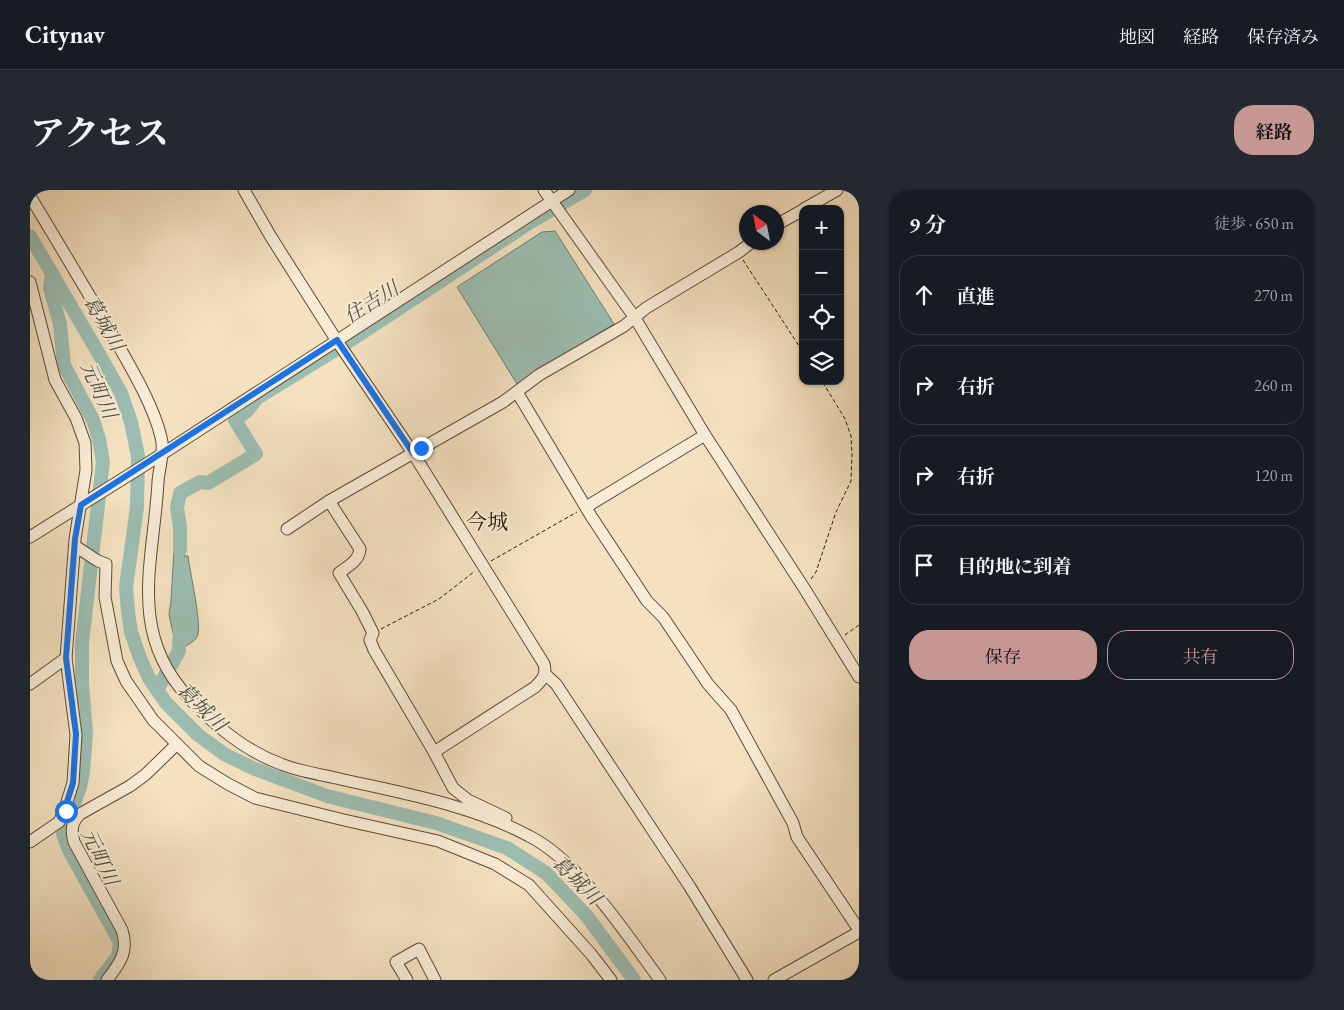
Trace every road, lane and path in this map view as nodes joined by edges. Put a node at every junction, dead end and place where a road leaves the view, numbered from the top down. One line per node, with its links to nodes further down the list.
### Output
1 (244, 190): 14 (street)
2 (544, 190): 6 (street)
3 (570, 190): 6 (street)
4 (837, 190): 7 (street)
5 (30, 196): 20 (street)
6 (554, 205): 13 (street); 14 (street)
7 (811, 205)
8 (799, 212): 9 (street)
9 (784, 220)
10 (742, 250): 11 (street)
11 (740, 252): 13 (street); 15 (path)
12 (30, 282): 22 (street)
13 (635, 318): 17 (street); 18 (street)
14 (339, 344): 19 (street); 20 (street)
15 (799, 346)
16 (824, 385): 28 (path)
17 (517, 392): 19 (street); 23 (street)
18 (705, 435): 23 (street); 28 (street)
19 (413, 453): 21 (street); 27 (street)
20 (159, 455): 22 (street); 39 (street)
21 (328, 502): 24 (street); 30 (street)
22 (83, 504): 25 (street); 26 (street)
23 (586, 507): 27 (path); 41 (street)
24 (287, 530)
25 (30, 537)
26 (79, 549): 32 (street); 36 (street)
27 (483, 566): 30 (path); 33 (street)
28 (808, 584): 31 (street)
29 (859, 625): 31 (path)
30 (373, 633): 37 (street)
31 (840, 637): 34 (street)
32 (66, 658): 35 (street); 38 (street)
33 (545, 674): 37 (street); 47 (street)
34 (859, 677)
35 (30, 684)
36 (176, 745): 38 (street); 45 (street)
37 (434, 752): 39 (street)
38 (71, 812): 40 (street); 42 (street)
39 (529, 835): 46 (street)
40 (30, 842)
41 (859, 931): 48 (street)
42 (107, 980)
43 (407, 980): 44 (street)
44 (435, 980)
45 (611, 980)
46 (660, 980)
47 (747, 980)
48 (774, 980)

